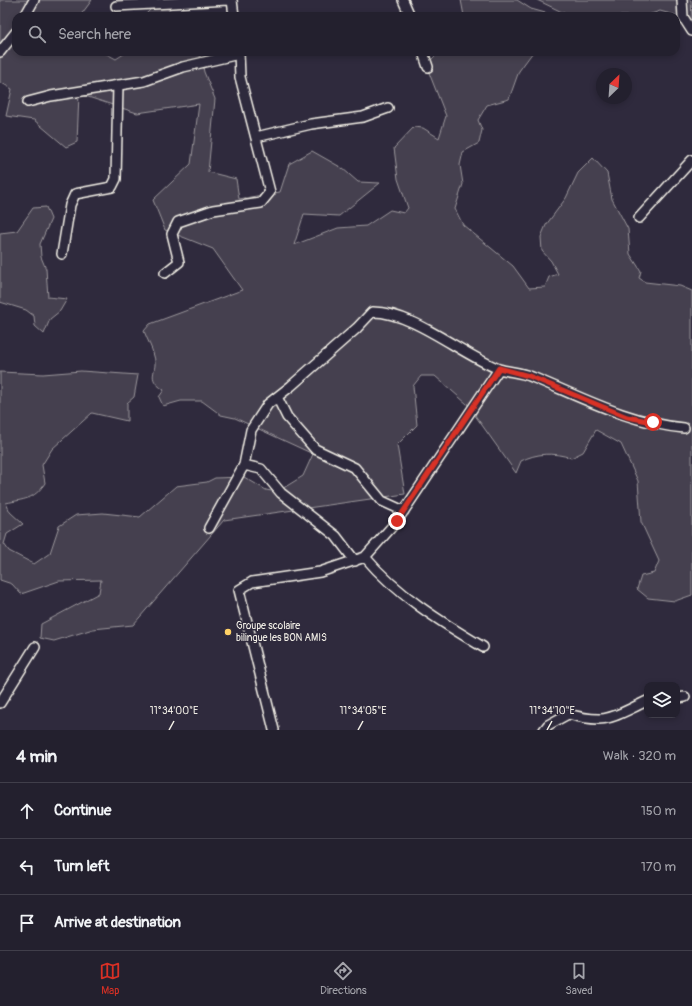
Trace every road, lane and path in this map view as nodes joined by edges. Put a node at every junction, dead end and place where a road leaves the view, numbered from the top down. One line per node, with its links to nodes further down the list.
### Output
1 (34, 0): 7 (street)
2 (228, 0): 6 (street)
3 (232, 0): 8 (street)
4 (404, 0): 9 (street)
5 (682, 0): 10 (street)
6 (116, 6)
7 (27, 12)
8 (234, 12)
9 (408, 12)
10 (692, 31)
11 (12, 37): 12 (street)
12 (0, 52)
13 (227, 56): 17 (street)
14 (239, 56): 20 (street)
15 (424, 56): 16 (street)
16 (428, 67)
17 (118, 85): 18 (street); 23 (street)
18 (28, 102)
19 (388, 108): 20 (street)
20 (256, 137): 24 (street)
21 (692, 160): 22 (street)
22 (639, 218)
23 (62, 254)
24 (165, 273)
25 (499, 368): 26 (street); 27 (street); 29 (street)
26 (277, 397): 28 (street); 29 (street)
27 (684, 428)
28 (244, 465): 30 (street); 32 (street)
29 (404, 511): 31 (street)
30 (209, 528)
31 (365, 557): 32 (street); 34 (street)
32 (354, 561): 37 (street)
33 (35, 647): 35 (street)
34 (483, 647)
35 (0, 703)
36 (644, 703): 38 (street)
37 (274, 730)
38 (544, 730)

